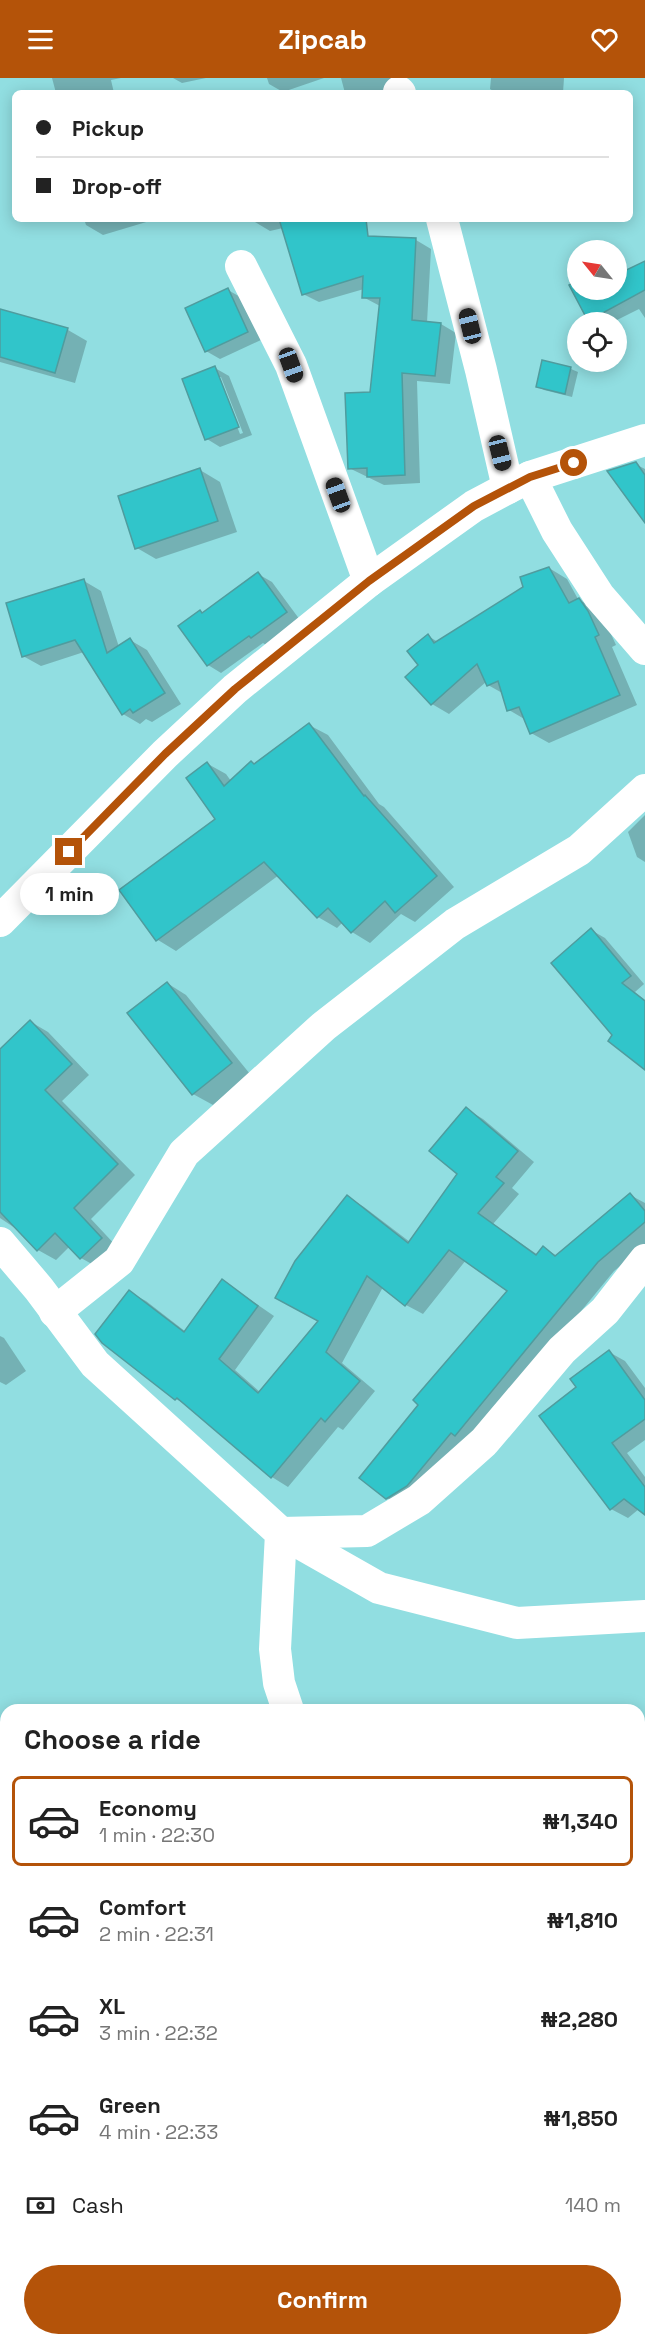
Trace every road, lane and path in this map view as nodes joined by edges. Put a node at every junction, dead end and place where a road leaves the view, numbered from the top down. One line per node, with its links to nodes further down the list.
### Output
1 (443, 222): 4 (street)
2 (241, 266): 5 (street)
3 (645, 440): 4 (street)
4 (519, 483): 5 (street); 6 (street)
5 (369, 581): 8 (street)
6 (645, 649)
7 (645, 790): 11 (street)
8 (0, 921)
9 (5, 1257): 11 (street)
10 (645, 1260): 12 (street)
11 (55, 1312): 12 (street)
12 (281, 1533): 13 (street); 14 (street)
13 (645, 1616)
14 (286, 1704)

